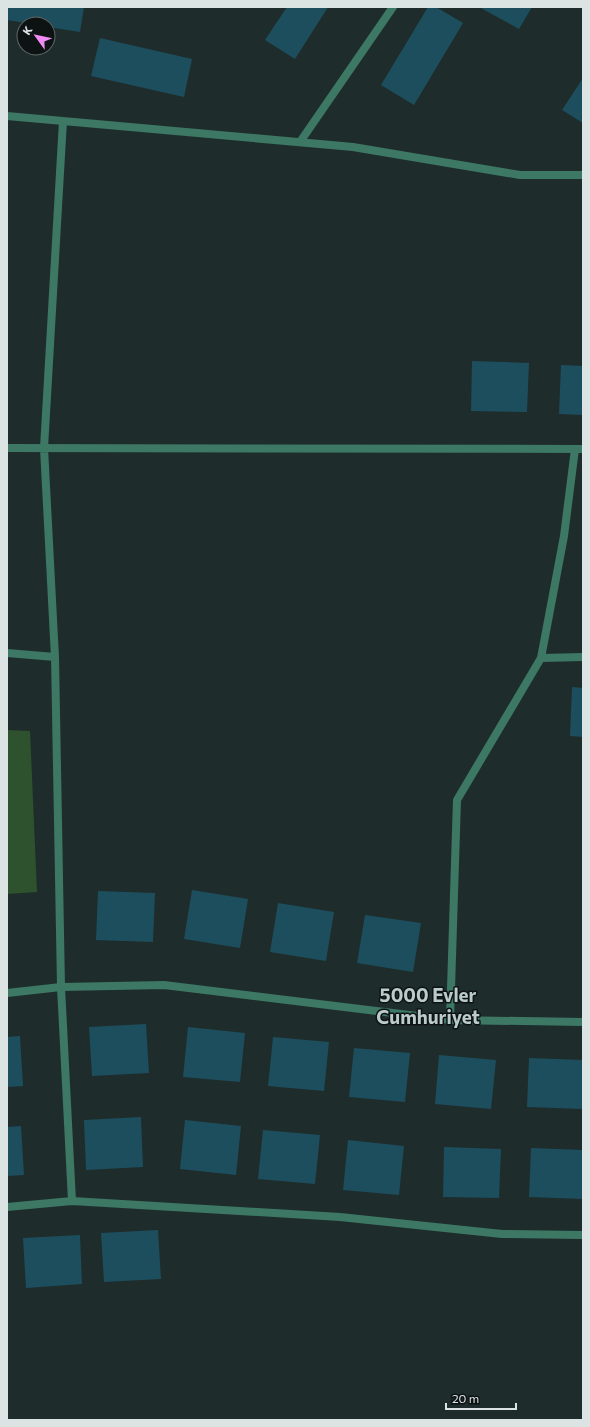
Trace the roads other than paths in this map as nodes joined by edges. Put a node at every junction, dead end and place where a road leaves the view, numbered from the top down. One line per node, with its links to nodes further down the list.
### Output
1 (393, 7): 4 (street)
2 (7, 116): 3 (street)
3 (62, 121): 4 (street); 7 (street)
4 (300, 142): 5 (street)
5 (583, 175)
6 (7, 448): 7 (street)
7 (44, 448): 8 (street); 10 (street)
8 (579, 449): 12 (street)
9 (7, 653): 10 (street)
10 (54, 657): 13 (street)
11 (583, 657): 12 (street)
12 (541, 658): 15 (street)
13 (61, 988): 14 (street); 15 (street); 17 (street)
14 (7, 993)
15 (450, 1020): 16 (street)
16 (583, 1022)
17 (72, 1202): 18 (street); 19 (street)
18 (7, 1207)
19 (583, 1235)

